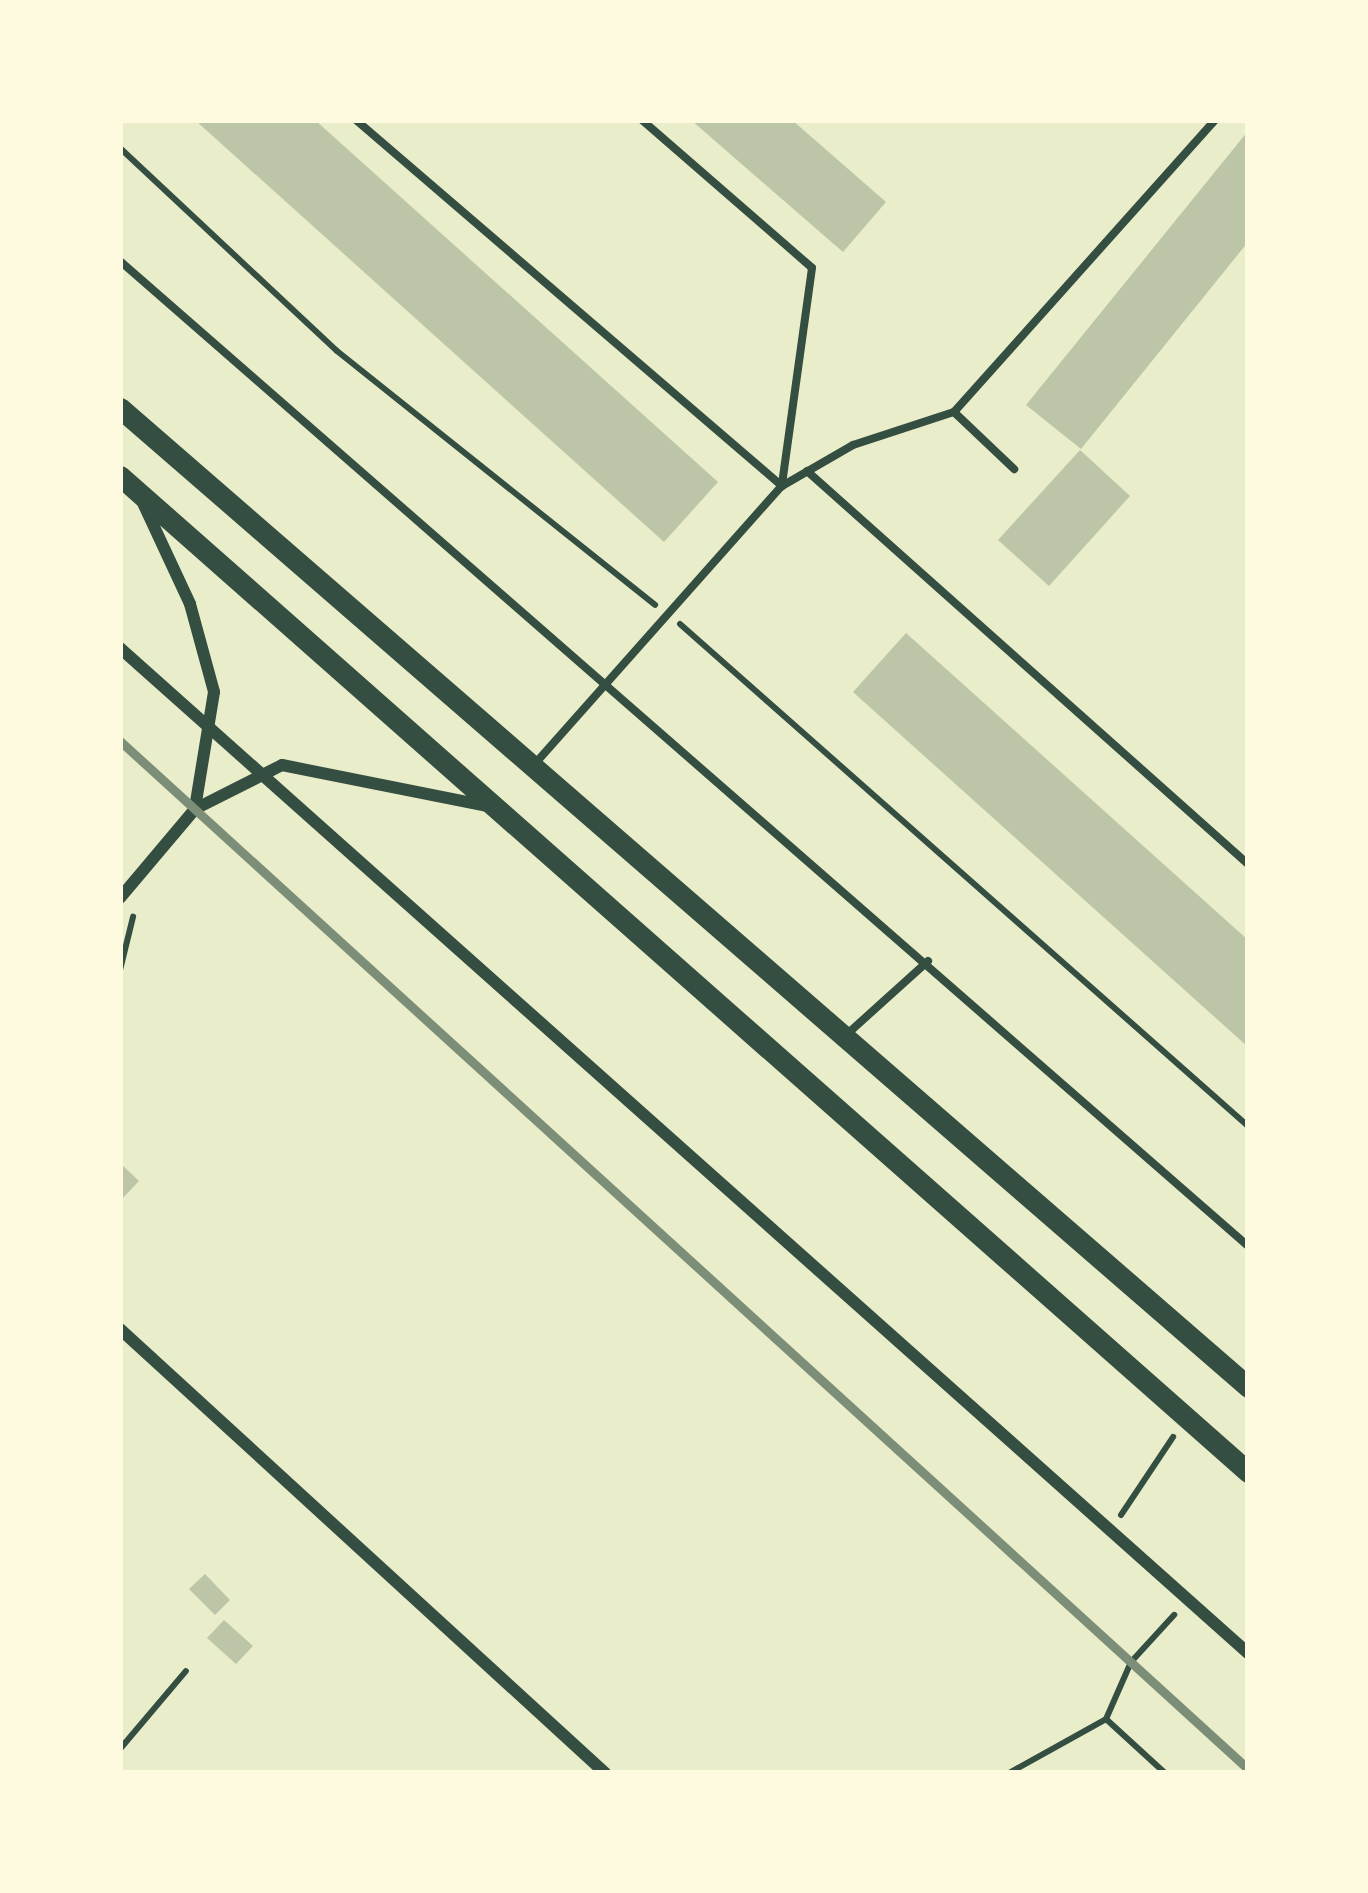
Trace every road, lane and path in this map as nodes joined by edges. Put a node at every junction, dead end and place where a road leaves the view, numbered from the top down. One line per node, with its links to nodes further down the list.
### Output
1 (356, 120): 11 (lane)
2 (642, 120): 11 (lane)
3 (1215, 120): 7 (lane)
4 (120, 148): 12 (path)
5 (120, 261): 14 (lane)
6 (120, 408): 16 (main road)
7 (955, 412): 8 (lane); 9 (lane)
8 (1014, 469)
9 (807, 471): 11 (lane); 20 (lane)
10 (129, 483): 15 (street); 19 (main road)
11 (782, 486): 12 (lane)
12 (667, 614): 14 (lane); 26 (path)
13 (120, 648): 15 (street)
14 (602, 684): 16 (lane); 23 (lane)
15 (214, 734): 17 (street); 18 (street)
16 (532, 768): 25 (main road)
17 (254, 774): 18 (street); 19 (street); 31 (street)
18 (195, 808): 21 (street)
19 (500, 809): 30 (main road)
20 (1248, 864)
21 (120, 898)
22 (143, 906): 24 (path)
23 (928, 961): 25 (lane); 27 (lane)
24 (120, 970)
25 (845, 1036): 29 (main road)
26 (1248, 1126)
27 (1248, 1246)
28 (120, 1329): 36 (street)
29 (1248, 1388)
30 (1248, 1472)
31 (1189, 1599): 32 (street); 34 (path)
32 (1248, 1652)
33 (186, 1671): 35 (path)
34 (1106, 1719): 37 (path); 38 (path)
35 (120, 1749)
36 (605, 1773)
37 (1009, 1773)
38 (1166, 1773)

